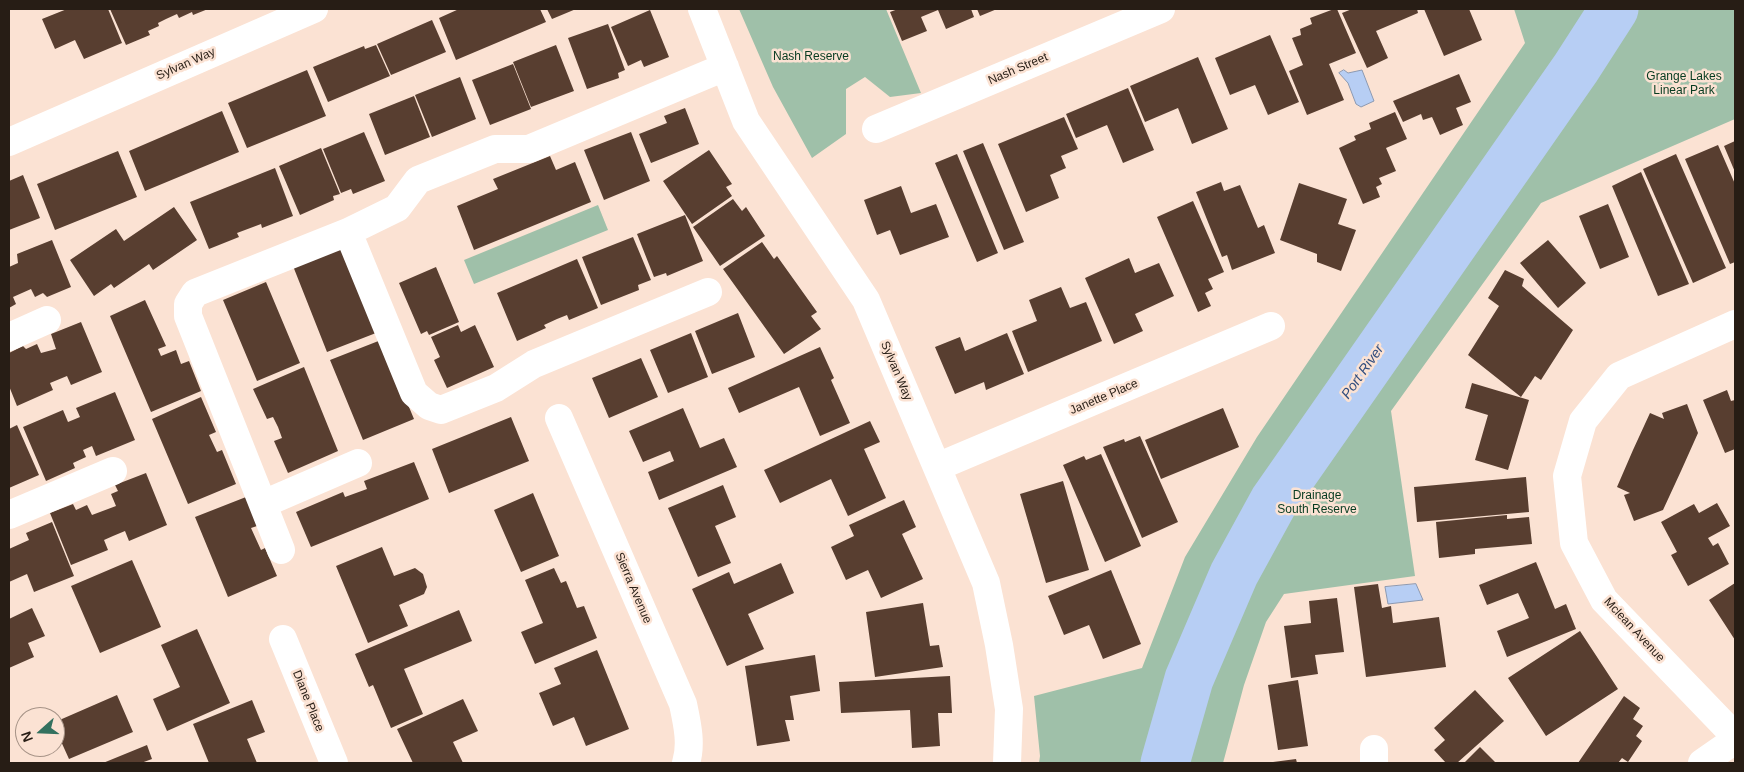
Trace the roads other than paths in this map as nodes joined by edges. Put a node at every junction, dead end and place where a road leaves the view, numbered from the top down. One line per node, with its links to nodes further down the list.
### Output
1 (314, 9): 6 (street, Sylvan Way)
2 (702, 9): 4 (street, Sylvan Way)
3 (1161, 9): 5 (street, Nash Street)
4 (725, 67): 7 (street); 15 (street, Sylvan Way)
5 (876, 129)
6 (9, 142)
7 (348, 232): 8 (street); 17 (street)
8 (708, 292)
9 (46, 320): 12 (street)
10 (1735, 324): 21 (street, Mclean Avenue)
11 (1271, 326): 15 (street, Janette Place)
12 (9, 337)
13 (559, 418): 23 (street, Sierra Avenue)
14 (358, 463): 17 (street)
15 (937, 467): 24 (street, Sylvan Way)
16 (113, 471): 18 (street)
17 (263, 504): 19 (street)
18 (9, 515)
19 (281, 550)
20 (283, 639): 22 (street, Diane Place)
21 (1735, 738): 25 (street)
22 (334, 763)
23 (686, 763)
24 (1007, 763)
25 (1702, 763)

